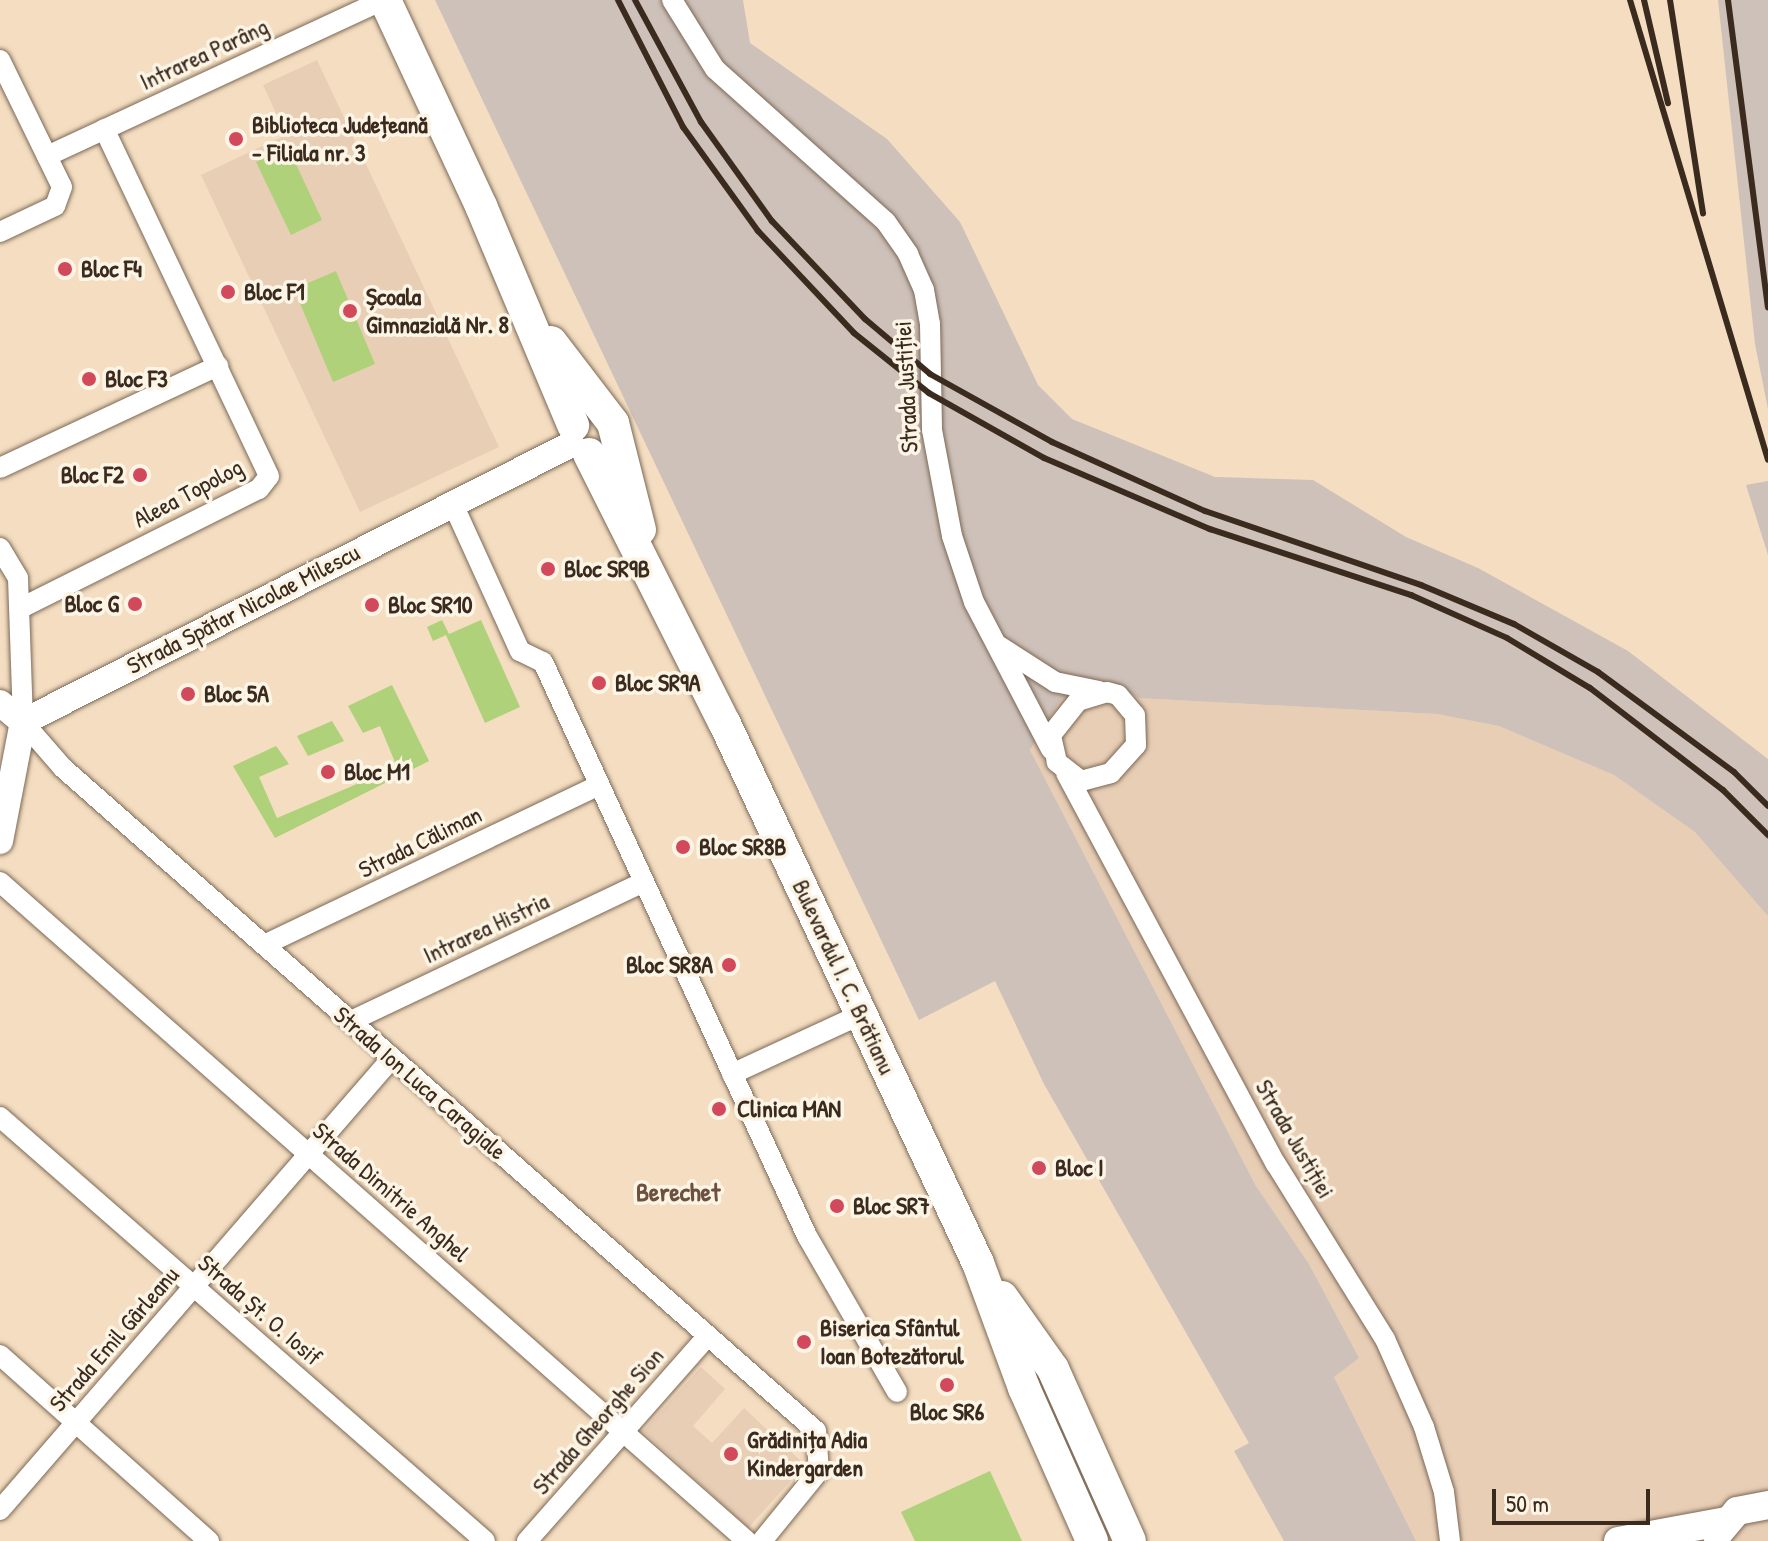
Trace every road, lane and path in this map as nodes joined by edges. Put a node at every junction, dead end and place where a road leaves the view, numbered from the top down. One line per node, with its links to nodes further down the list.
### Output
1 (384, 0): 4 (street, Intrarea Parâng); 6 (main road, Bulevardul I. C. Brătianu)
2 (672, 0): 16 (street, Strada Justiției)
3 (0, 60): 5 (street)
4 (104, 129): 5 (street, Intrarea Parâng); 9 (street, Aleea Topolog)
5 (47, 156): 7 (street)
6 (481, 206): 8 (main road, Bulevardul I. C. Brătianu); 10 (main road, Bulevardul I. C. Brătianu)
7 (0, 232)
8 (551, 342): 10 (main road, Bulevardul I. C. Brătianu); 13 (main road)
9 (218, 366): 11 (street); 15 (street, Aleea Topolog)
10 (586, 437): 12 (street, Strada Spătar Nicolae Milescu); 13 (main road, Bulevardul I. C. Brătianu); 17 (main road, Bulevardul I. C. Brătianu)
11 (0, 468)
12 (452, 502): 20 (street, Strada Spătar Nicolae Milescu); 23 (street)
13 (641, 531): 17 (main road, Bulevardul I. C. Brătianu)
14 (0, 548): 15 (street)
15 (21, 608): 20 (street)
16 (997, 645): 18 (street); 21 (street, Strada Justiției)
17 (709, 691): 28 (main road, Bulevardul I. C. Brătianu)
18 (1107, 692): 21 (street); 22 (street)
19 (0, 703): 20 (street, Strada Ion Luca Caragiale)
20 (23, 722): 24 (street); 27 (street, Strada Ion Luca Caragiale)
21 (1051, 749): 22 (street)
22 (1066, 773): 51 (street, Strada Justiției)
23 (599, 785): 26 (street); 27 (street, Strada Căliman)
24 (0, 841)
25 (0, 882): 33 (street, Strada Dimitrie Anghel)
26 (644, 882): 29 (street, Intrarea Histria); 31 (street)
27 (264, 945): 29 (street, Strada Ion Luca Caragiale)
28 (862, 1014): 31 (street); 34 (main road, Bulevardul I. C. Brătianu)
29 (351, 1021): 30 (street, Strada Ion Luca Caragiale)
30 (392, 1058): 33 (street, Strada Emil Gârleanu); 36 (street, Strada Ion Luca Caragiale)
31 (732, 1074): 38 (street)
32 (0, 1117): 35 (street, Strada Șt. O. Iosif)
33 (309, 1154): 35 (street, Strada Emil Gârleanu); 40 (street, Strada Dimitrie Anghel)
34 (978, 1263): 44 (main road, Bulevardul I. C. Brătianu); 50 (main road, Bulevardul I. C. Brătianu)
35 (194, 1287): 39 (street, Strada Emil Gârleanu); 46 (street, Strada Șt. O. Iosif)
36 (708, 1336): 40 (street, Strada Gheorghe Sion); 49 (street, Strada Ion Luca Caragiale)
37 (0, 1355): 39 (street)
38 (897, 1392)
39 (76, 1423): 42 (street, Strada Emil Gârleanu); 45 (street)
40 (623, 1432): 47 (street, Strada Gheorghe Sion); 48 (street, Strada Dimitrie Anghel)
41 (1768, 1505): 43 (main road)
42 (0, 1510)
43 (1721, 1531): 52 (main road)
44 (1128, 1536)
45 (209, 1541)
46 (485, 1541)
47 (527, 1541)
48 (747, 1541)
49 (762, 1541)
50 (1092, 1541)
51 (1450, 1541)
52 (1618, 1541)

